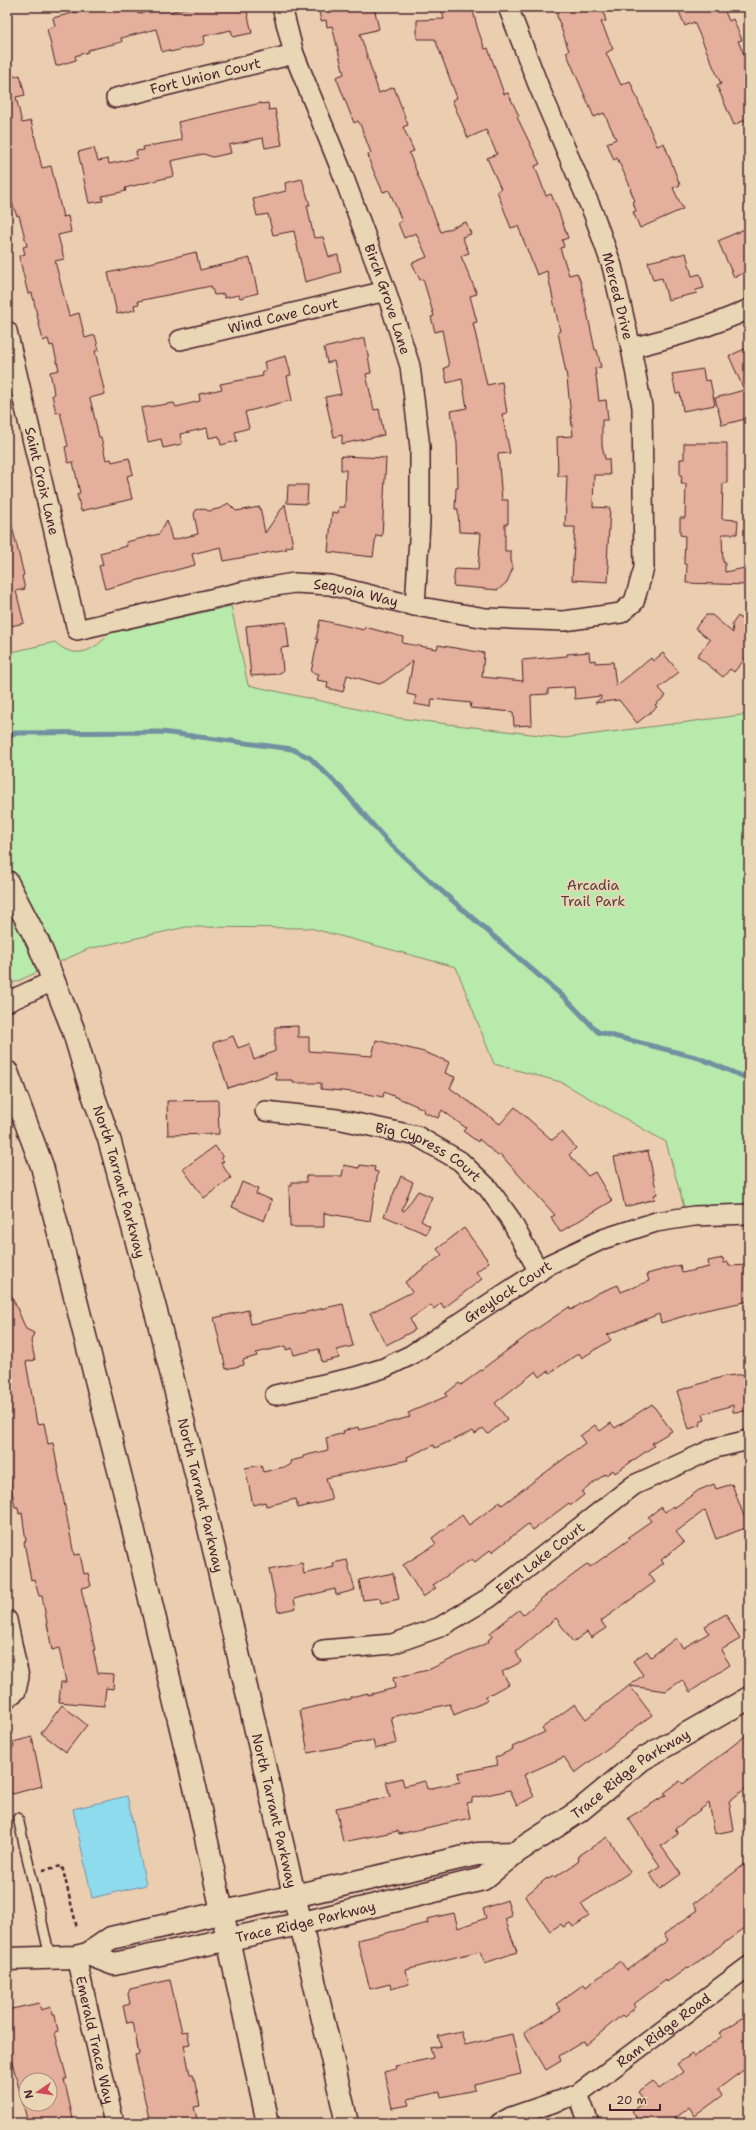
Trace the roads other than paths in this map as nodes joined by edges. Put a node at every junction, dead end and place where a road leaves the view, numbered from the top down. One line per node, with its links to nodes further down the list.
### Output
1 (282, 7): 3 (street, Birch Grove Lane)
2 (508, 7): 9 (street, Merced Drive)
3 (294, 54): 4 (street, Fort Union Court); 5 (street, Birch Grove Lane)
4 (116, 98)
5 (386, 292): 8 (street, Wind Cave Court); 11 (street, Birch Grove Lane)
6 (749, 310): 9 (street)
7 (7, 331): 12 (street, Saint Croix Lane)
8 (180, 340)
9 (631, 348): 10 (street, Merced Drive)
10 (634, 602): 11 (street, Sequoia Way)
11 (415, 606): 12 (street, Sequoia Way)
12 (77, 630)
13 (7, 882): 14 (main road, North Tarrant Parkway)
14 (53, 980): 15 (street); 28 (main road, North Tarrant Parkway)
15 (7, 1002)
16 (7, 1072): 29 (main road)
17 (266, 1111): 19 (street, Big Cypress Court)
18 (749, 1214): 19 (street, Greylock Court)
19 (539, 1272): 20 (street, Greylock Court)
20 (275, 1395)
21 (749, 1440): 23 (street, Fern Lake Court)
22 (7, 1620): 24 (street)
23 (323, 1650)
24 (11, 1695)
25 (749, 1698): 27 (main road, Trace Ridge Parkway)
26 (18, 1818): 33 (lane)
27 (515, 1853): 28 (main road, Trace Ridge Parkway); 30 (main road, Trace Ridge Parkway)
28 (293, 1896): 29 (main road, Trace Ridge Parkway); 30 (main road, North Tarrant Parkway)
29 (222, 1913): 31 (main road); 32 (main road, Trace Ridge Parkway)
30 (299, 1924): 31 (main road, Trace Ridge Parkway); 39 (main road, North Tarrant Parkway)
31 (228, 1939): 32 (main road, Trace Ridge Parkway); 38 (main road)
32 (82, 1955): 33 (main road, Trace Ridge Parkway); 37 (street, Emerald Trace Way)
33 (50, 1958): 34 (main road, Trace Ridge Parkway)
34 (7, 1959)
35 (749, 1966): 36 (street, Ram Ridge Road)
36 (578, 2094): 40 (street, Ram Ridge Road); 41 (street)
37 (114, 2123)
38 (268, 2123)
39 (347, 2123)
40 (500, 2123)
41 (589, 2123)

